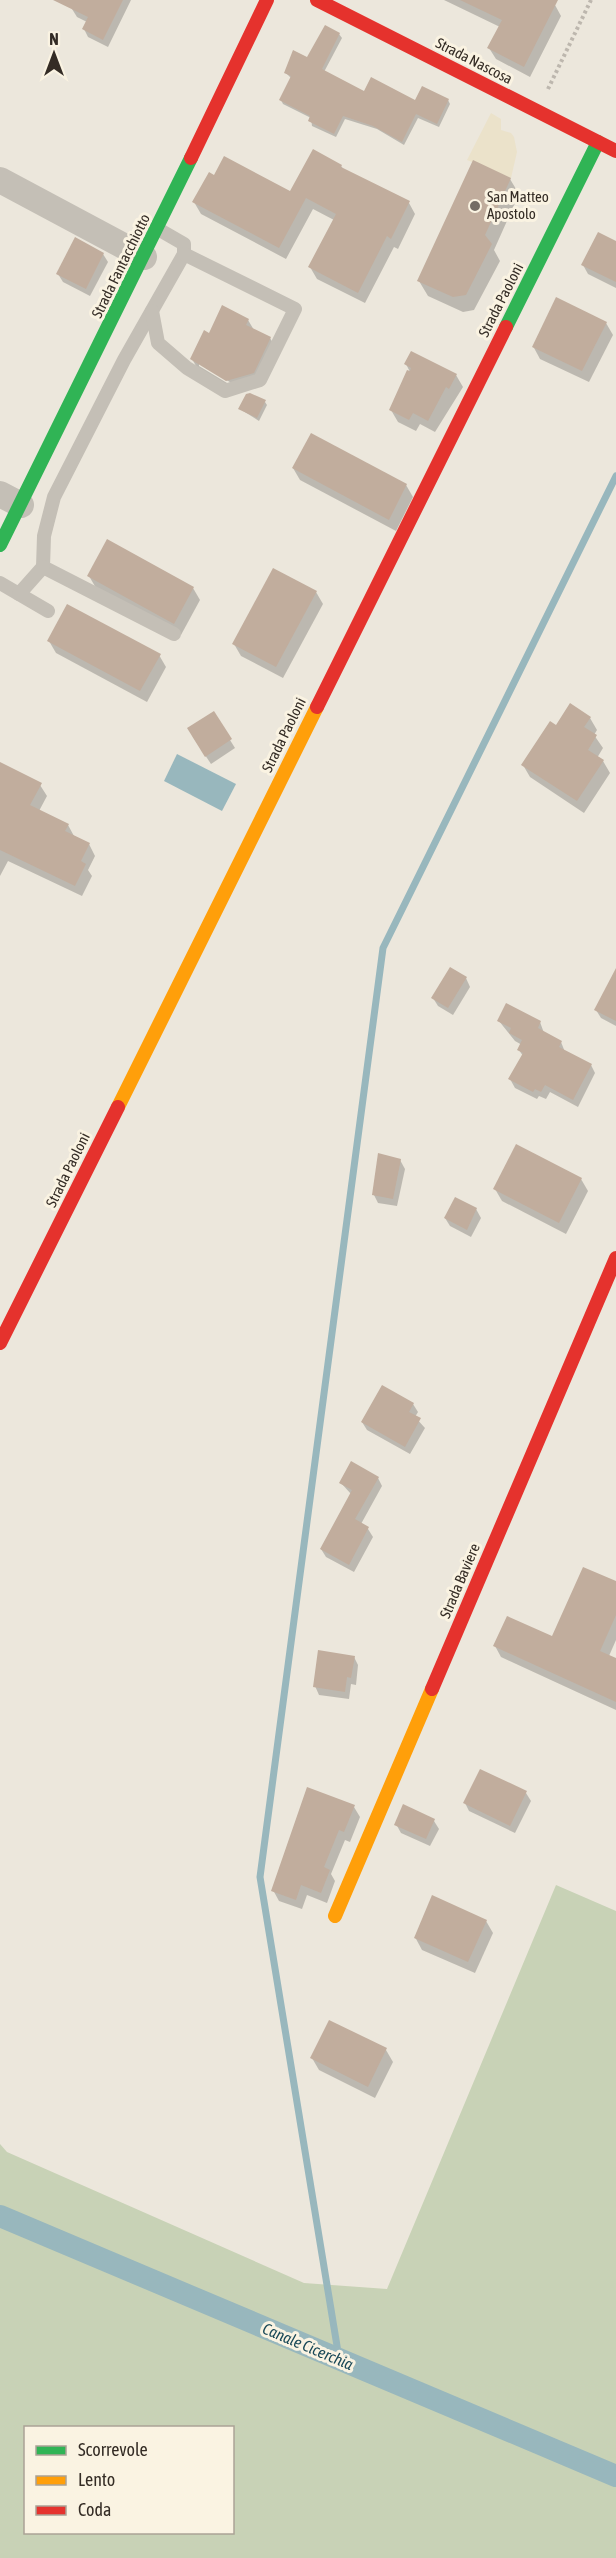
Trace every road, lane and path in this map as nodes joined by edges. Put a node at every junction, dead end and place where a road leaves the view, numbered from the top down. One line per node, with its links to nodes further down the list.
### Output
1 (267, 0): 8 (street, Strada Fantacchiotto)
2 (317, 0): 4 (street, Strada Nascosa)
3 (591, 0): 4 (path)
4 (537, 111): 5 (street, Strada Nascosa)
5 (598, 142): 6 (street, Strada Nascosa); 22 (street, Strada Paoloni)
6 (616, 151)
7 (0, 180): 10 (street)
8 (158, 229): 9 (lane); 10 (street, Strada Fantacchiotto)
9 (184, 254): 11 (lane); 12 (lane)
10 (144, 257): 14 (street, Strada Fantacchiotto)
11 (152, 310): 12 (lane); 13 (lane)
12 (158, 343): 13 (lane)
13 (131, 347): 16 (lane)
14 (10, 499): 15 (street, Strada Fantacchiotto)
15 (0, 545)
16 (43, 567): 18 (lane); 20 (lane)
17 (0, 583): 18 (lane)
18 (19, 594): 19 (lane)
19 (48, 610)
20 (174, 634)
21 (616, 1258): 23 (street, Strada Baviere)
22 (0, 1343)
23 (335, 1916)

